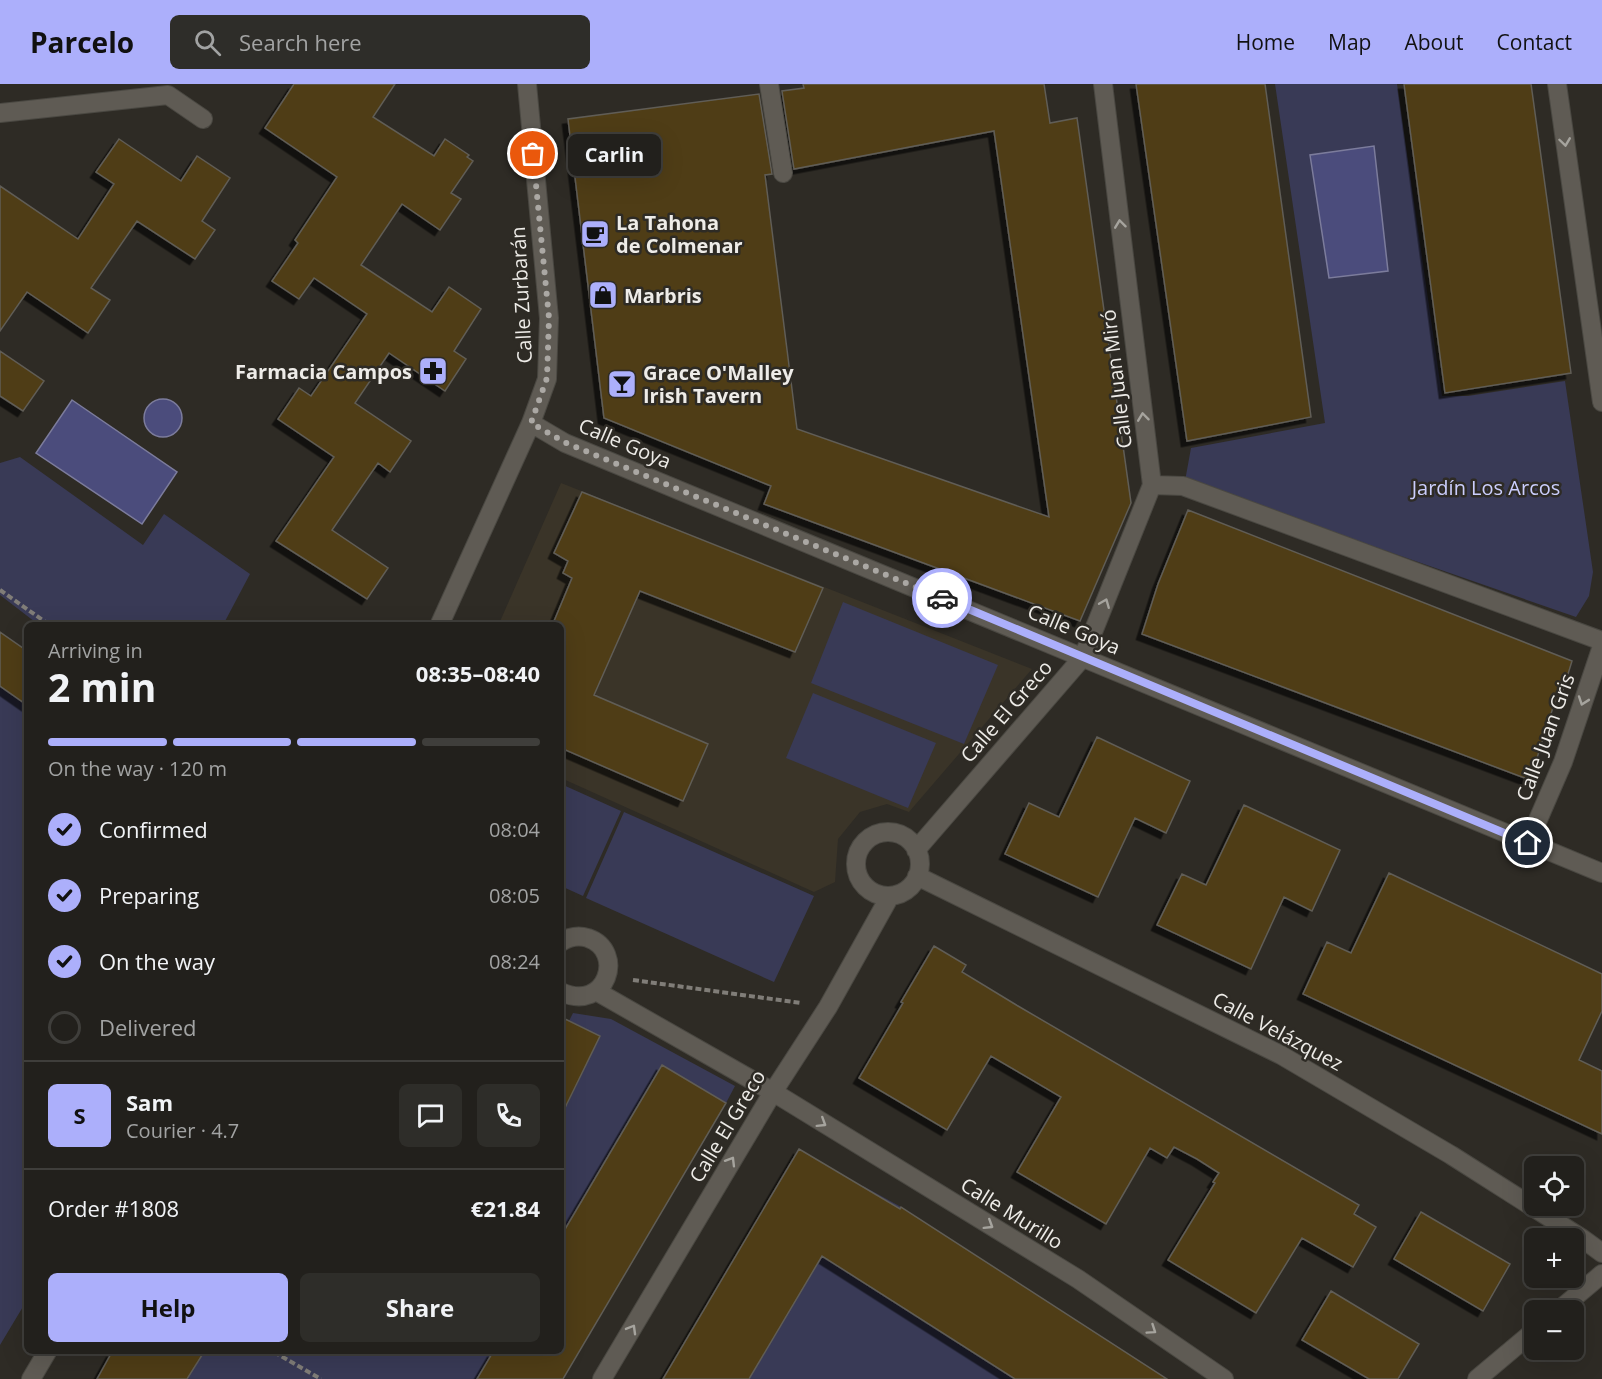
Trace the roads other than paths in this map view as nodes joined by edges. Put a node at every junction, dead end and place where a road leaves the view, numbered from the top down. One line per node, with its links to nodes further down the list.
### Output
1 (526, 84): 9 (street, Calle Zurbarán)
2 (769, 84): 7 (street)
3 (1103, 84): 10 (street, Calle Juan Miró, one-way to 3)
4 (1557, 84): 8 (street, one-way to 8)
5 (0, 113): 6 (street)
6 (203, 118)
7 (783, 172)
8 (1602, 402)
9 (531, 423): 11 (street, Calle Zurbarán); 13 (street, Calle Goya)
10 (1152, 485): 12 (street); 13 (street, Calle Juan Miró, one-way to 10)
11 (441, 622)
12 (1602, 644): 14 (street, Calle Juan Gris, one-way to 14)
13 (1083, 657): 14 (street, Calle Goya); 15 (street, Calle El Greco)
14 (1528, 843): 16 (street, Calle Goya)
15 (916, 850): 17 (street); 18 (street)
16 (1602, 873)
17 (917, 876): 18 (street); 23 (street, Calle Velázquez)
18 (890, 896): 22 (street, Calle El Greco)
19 (564, 940): 20 (street)
20 (596, 991): 21 (street); 22 (street, Calle Murillo)
21 (564, 993)
22 (772, 1092): 29 (street, Calle El Greco, one-way to 22); 30 (street, Calle Murillo, one-way to 30)
23 (1602, 1253)
24 (1602, 1274): 25 (street)
25 (1571, 1300)
26 (1524, 1339): 31 (street)
27 (46, 1354): 28 (street)
28 (31, 1379)
29 (602, 1379)
30 (1224, 1379)
31 (1477, 1379)

